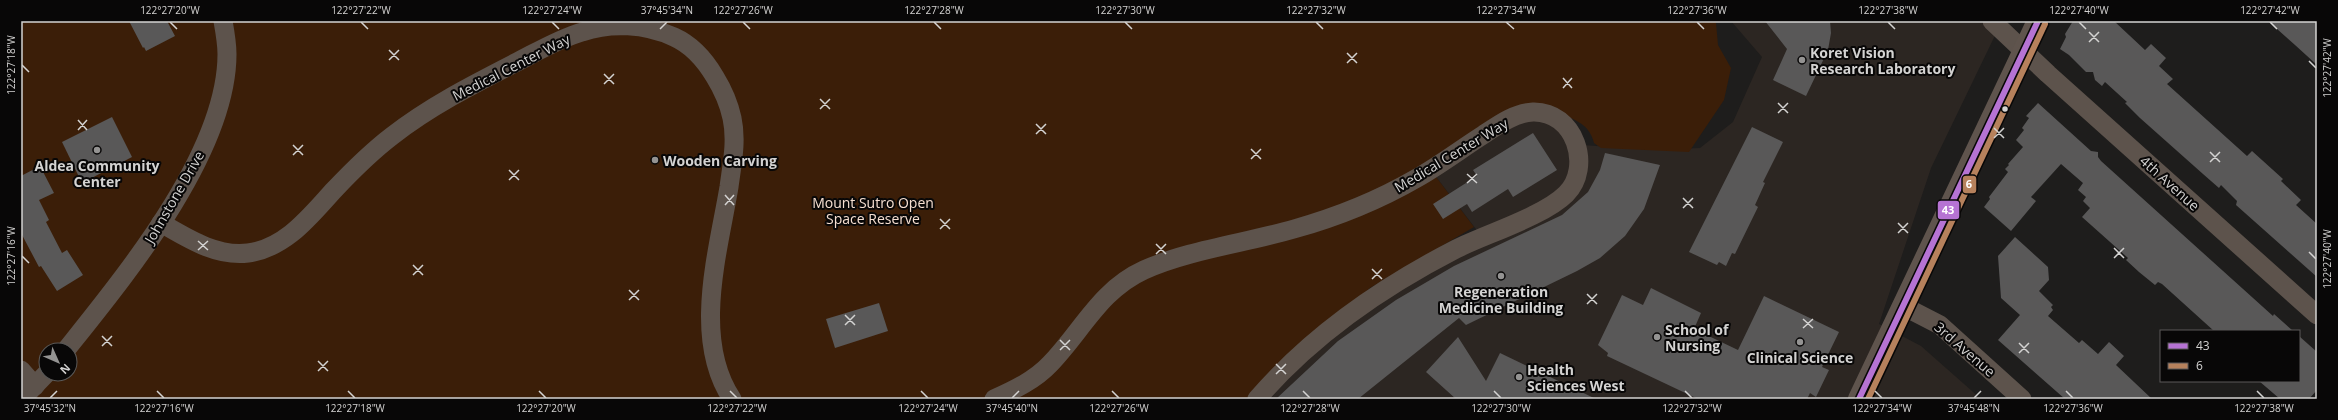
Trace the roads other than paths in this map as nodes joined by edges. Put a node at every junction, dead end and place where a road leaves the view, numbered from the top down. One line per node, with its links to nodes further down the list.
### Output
1 (223, 21): 5 (street, Johnstone Drive)
2 (1992, 21): 4 (street, 4th Avenue)
3 (2038, 21): 4 (street)
4 (2023, 52): 6 (street); 7 (street, 4th Avenue)
5 (161, 223): 8 (street, Johnstone Drive); 11 (street, Medical Center Way)
6 (1903, 306): 14 (street); 15 (street, 3rd Avenue)
7 (2317, 314)
8 (72, 342)
9 (21, 370): 10 (street)
10 (34, 386)
11 (732, 399)
12 (994, 399): 13 (street, Medical Center Way)
13 (1257, 399)
14 (1859, 399)
15 (2022, 399)

